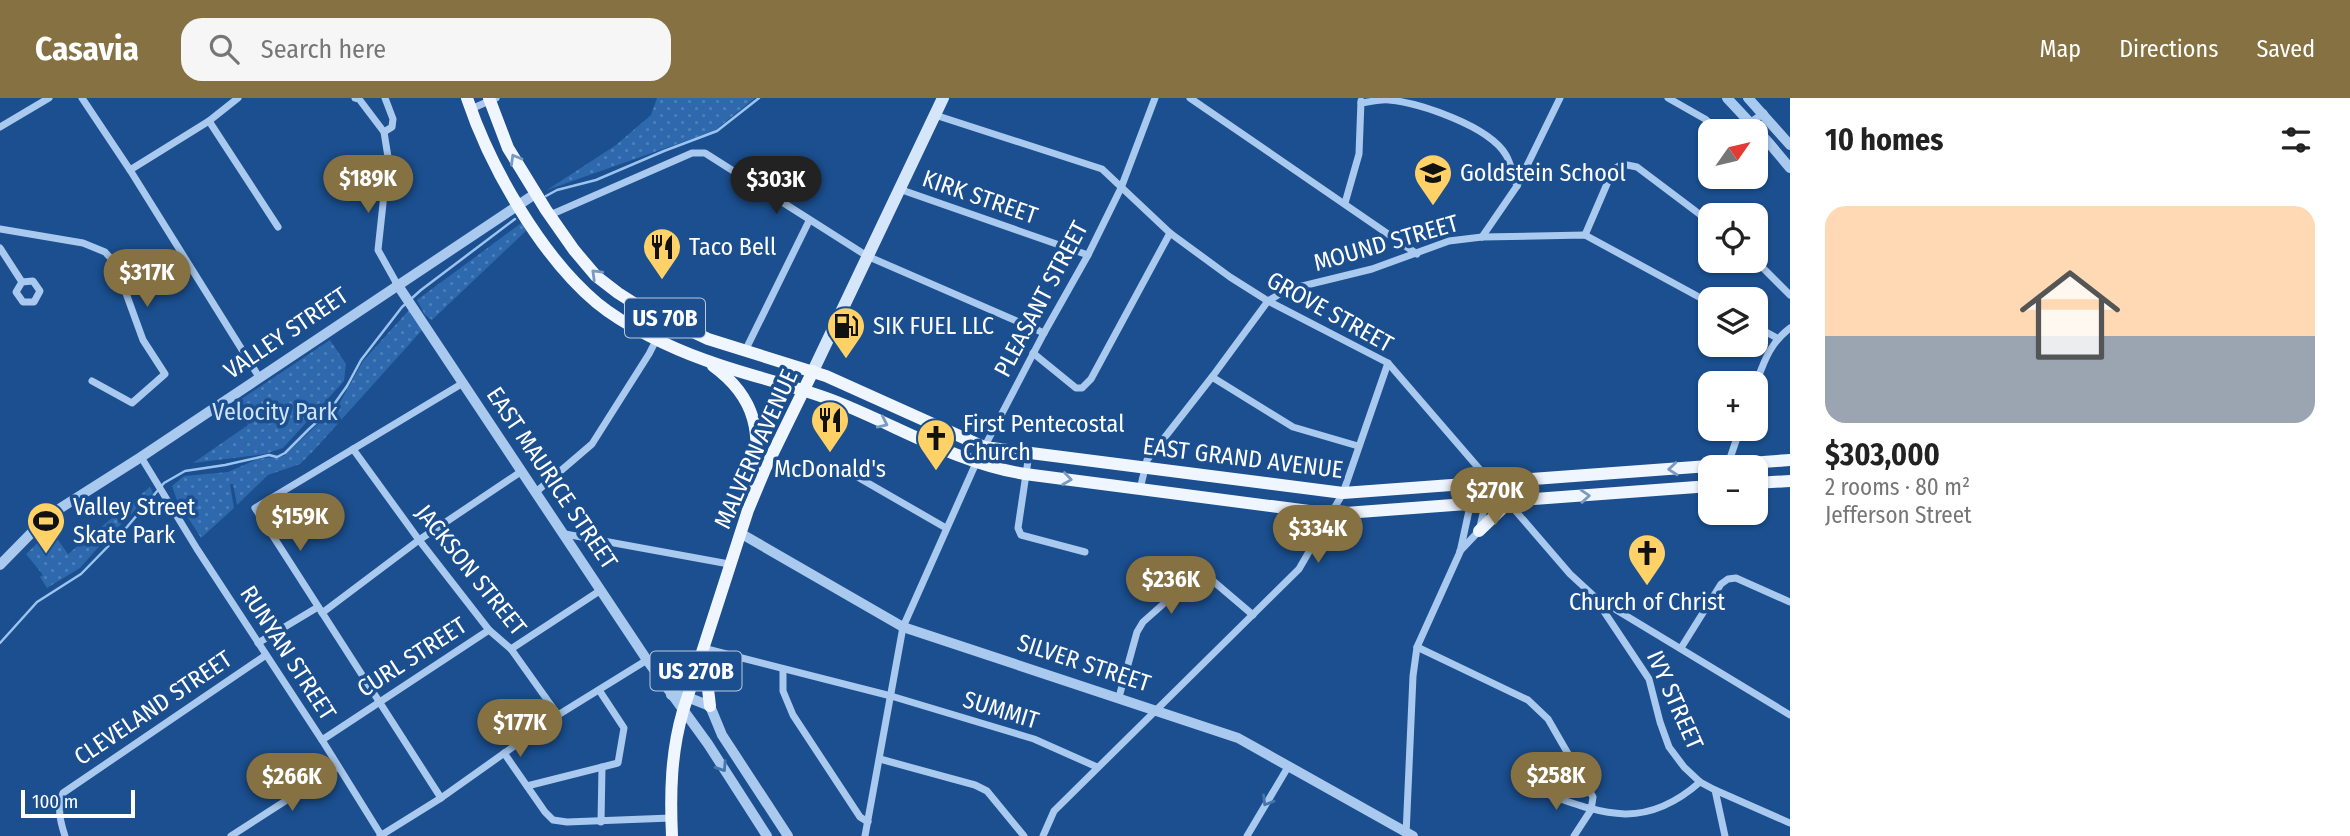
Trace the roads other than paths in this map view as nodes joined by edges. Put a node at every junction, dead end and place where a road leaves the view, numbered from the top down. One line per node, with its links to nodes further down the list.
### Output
1 (49, 98): 22 (street)
2 (82, 98): 27 (street)
3 (237, 98): 21 (street)
4 (358, 98): 23 (street)
5 (385, 98): 23 (street)
6 (943, 98): 17 (main road, MALVERN AVENUE)
7 (1155, 98): 29 (street, PLEASANT STREET)
8 (1190, 98): 32 (street)
9 (1560, 98): 28 (street)
10 (1668, 98): 18 (street)
11 (1727, 98): 19 (street)
12 (1748, 98): 16 (street)
13 (492, 99): 15 (street); 31 (main road, US 70B, one-way to 13)
14 (1361, 100): 28 (street); 32 (street)
15 (469, 103): 33 (main road, US 70B)
16 (1764, 113): 20 (street); 25 (street)
17 (935, 115): 29 (street, GROVE STREET); 30 (main road, MALVERN AVENUE)
18 (1704, 119)
19 (1748, 119)
20 (1755, 119)
21 (209, 121): 27 (street); 37 (street)
22 (0, 127)
23 (384, 132): 48 (street)
24 (1768, 142): 26 (street)
25 (1790, 145)
26 (1790, 168)
27 (130, 170): 64 (street)
28 (1517, 186): 41 (street)
29 (1121, 188): 39 (street, GROVE STREET); 44 (street, PLEASANT STREET)
30 (899, 189): 44 (street, KIRK STREET); 45 (main road, MALVERN AVENUE)
31 (535, 194): 33 (street, VALLEY STREET); 35 (main road, US 70B)
32 (1345, 203): 43 (street)
33 (519, 205): 48 (street, VALLEY STREET); 56 (main road, EAST GRAND AVENUE / US 70B)
34 (1698, 213): 40 (street)
35 (550, 215): 36 (street); 52 (main road, EAST GRAND AVENUE / US 70B, one-way to 35)
36 (809, 221): 45 (street); 58 (street)
37 (278, 227)
38 (0, 229): 66 (street)
39 (1170, 233): 51 (street, GROVE STREET); 59 (street)
40 (1585, 234): 41 (street, MOUND STREET); 50 (street)
41 (1482, 237): 43 (street, MOUND STREET)
42 (0, 248): 47 (street)
43 (1417, 254): 51 (street, MOUND STREET)
44 (1088, 255): 54 (street, PLEASANT STREET)
45 (867, 256): 54 (street); 62 (main road, MALVERN AVENUE)
46 (1768, 273): 49 (street)
47 (22, 282)
48 (400, 289): 64 (street, VALLEY STREET); 67 (street, EAST MAURICE STREET)
49 (1790, 295)
50 (1698, 296)
51 (1268, 300): 61 (street, GROVE STREET); 65 (street)
52 (667, 319): 56 (street); 58 (main road, EAST GRAND AVENUE / US 70B)
53 (1790, 328): 57 (street)
54 (1044, 333): 59 (street, PLEASANT STREET)
55 (1768, 333): 57 (street)
56 (657, 338): 60 (main road, EAST GRAND AVENUE / US 70B); 88 (street)
57 (1777, 338): 63 (street)
58 (745, 351): 62 (main road, EAST GRAND AVENUE / US 70B)
59 (1033, 353): 70 (street, PLEASANT STREET)
60 (704, 360): 68 (main road, EAST GRAND AVENUE / US 70B); 93 (main road, US 270B)
61 (1388, 363): 69 (street); 84 (street, GROVE STREET)
62 (813, 371): 68 (main road, MALVERN AVENUE / US 270B); 70 (main road, EAST GRAND AVENUE / US 70B)
63 (1760, 371)
64 (259, 377): 73 (street, VALLEY STREET)
65 (1212, 377): 69 (street); 77 (street)
66 (92, 381)
67 (463, 383): 71 (street); 79 (street, EAST MAURICE STREET)
68 (803, 389): 76 (main road, EAST GRAND AVENUE / US 70B, one-way to 76); 93 (main road, MALVERN AVENUE / US 270B)
69 (1358, 446): 89 (street)
70 (984, 447): 72 (main road, EAST GRAND AVENUE / US 70B); 76 (street, PLEASANT STREET)
71 (354, 449): 99 (street, JACKSON STREET); 107 (street)
72 (1029, 454): 77 (main road, EAST GRAND AVENUE / US 70B); 80 (street)
73 (141, 457): 102 (street, VALLEY STREET); 111 (street, RUNYAN STREET)
74 (1790, 460): 75 (main road, EAST GRAND AVENUE / US 70B)
75 (1768, 462)
76 (976, 463): 80 (main road, EAST GRAND AVENUE / US 70B); 95 (street, PLEASANT STREET)
77 (1143, 467): 87 (street); 89 (main road, EAST GRAND AVENUE / US 70B)
78 (1698, 468): 84 (main road, EAST GRAND AVENUE / US 70B, one-way to 84)
79 (522, 471): 88 (street, EAST MAURICE STREET); 99 (street, CLEVELAND STREET)
80 (1025, 474): 87 (main road, EAST GRAND AVENUE / US 70B, one-way to 87); 100 (street)
81 (855, 475): 95 (street)
82 (1790, 481): 83 (main road)
83 (1768, 482)
84 (1490, 483): 85 (main road, EAST GRAND AVENUE / US 70B); 90 (street, GROVE STREET); 91 (street)
85 (1471, 484): 89 (main road, EAST GRAND AVENUE / US 70B); 92 (street)
86 (1698, 487): 90 (main road, EAST GRAND AVENUE / US 70B, one-way to 86)
87 (1140, 489): 94 (main road, EAST GRAND AVENUE / US 70B)
88 (536, 492): 98 (street, EAST MAURICE STREET)
89 (1343, 493): 94 (street)
90 (1509, 502): 91 (main road, EAST GRAND AVENUE / US 70B); 96 (main road); 105 (street, GROVE STREET)
91 (1486, 504): 92 (main road, EAST GRAND AVENUE / US 70B); 96 (street)
92 (1470, 506): 94 (main road, EAST GRAND AVENUE / US 70B); 101 (street)
93 (748, 510): 97 (main road, MALVERN AVENUE / US 270B)
94 (1332, 514): 108 (street)
95 (947, 528): 109 (street, PLEASANT STREET)
96 (1479, 531): 101 (street)
97 (740, 533): 103 (main road, MALVERN AVENUE / US 270B); 109 (street, SILVER STREET)
98 (565, 534): 103 (street); 104 (street, EAST MAURICE STREET)
99 (419, 540): 107 (street, CLEVELAND STREET); 110 (street, JACKSON STREET)
100 (1086, 552)
101 (1460, 552): 112 (street)
102 (0, 565)
103 (729, 565): 113 (main road, MALVERN AVENUE / US 270B)
104 (601, 590): 114 (street); 117 (street, EAST MAURICE STREET)
105 (1595, 597): 115 (street, GROVE STREET); 139 (street, IVY STREET)
106 (1790, 602): 115 (street)
107 (320, 610): 111 (street, CLEVELAND STREET); 124 (street)
108 (1253, 615): 123 (street); 126 (street)
109 (903, 627): 121 (street, PLEASANT STREET); 123 (street, SILVER STREET)
110 (489, 630): 114 (street, JACKSON STREET); 124 (street, CURL STREET)
111 (258, 643): 116 (street, RUNYAN STREET)
112 (1417, 647): 144 (street); 152 (street)
113 (703, 648): 118 (street, SUMMIT); 122 (main road, MALVERN AVENUE / US 270B); 125 (main road)
114 (511, 649): 128 (street, JACKSON STREET)
115 (1681, 649): 129 (street, GROVE STREET)
116 (266, 655): 131 (street, RUNYAN STREET); 153 (street, CLEVELAND STREET)
117 (647, 660): 119 (street); 120 (street, EAST MAURICE STREET)
118 (783, 669): 121 (street, SUMMIT); 147 (street)
119 (599, 690): 128 (street); 136 (street)
120 (671, 695): 122 (street); 127 (street, EAST MAURICE STREET)
121 (891, 696): 134 (street, PLEASANT STREET); 137 (street, SUMMIT)
122 (687, 697): 125 (street); 127 (main road, MALVERN AVENUE / US 270B)
123 (1119, 697): 126 (street, SILVER STREET)
124 (378, 702): 131 (street, CURL STREET); 143 (street)
125 (710, 706): 130 (street)
126 (1157, 709): 137 (street); 138 (street, SILVER STREET)
127 (683, 711): 132 (street, EAST MAURICE STREET); 145 (main road, MALVERN AVENUE / US 270B)
128 (558, 715): 133 (street)
129 (1790, 715)
130 (722, 735): 132 (street); 149 (street)
131 (322, 740): 135 (street, RUNYAN STREET)
132 (708, 744): 151 (street, EAST MAURICE STREET, one-way to 151)
133 (504, 753): 140 (street); 143 (street)
134 (880, 760): 147 (street, PLEASANT STREET); 158 (street)
135 (338, 767): 150 (street, RUNYAN STREET); 154 (street)
136 (602, 767): 140 (street); 146 (street)
137 (1097, 767): 159 (street)
138 (1288, 767): 152 (street, SILVER STREET); 160 (street, one-way to 160)
139 (1700, 782): 142 (street, IVY STREET); 144 (street)
140 (527, 786): 146 (street)
141 (1530, 788): 144 (street)
142 (1715, 790): 148 (street, IVY STREET); 162 (street)
143 (442, 798): 150 (street)
144 (1591, 810): 161 (street)
145 (671, 818): 146 (street); 155 (main road, MALVERN AVENUE / US 270B)
146 (601, 821)
147 (868, 822): 157 (street, PLEASANT STREET)
148 (1790, 823)
149 (780, 824): 151 (street); 156 (street)
150 (380, 835)
151 (766, 835)
152 (1408, 835)
153 (65, 836)
154 (231, 836)
155 (672, 836)
156 (788, 836)
157 (865, 836)
158 (1024, 836)
159 (1043, 836)
160 (1247, 836)
161 (1574, 836)
162 (1725, 836)

